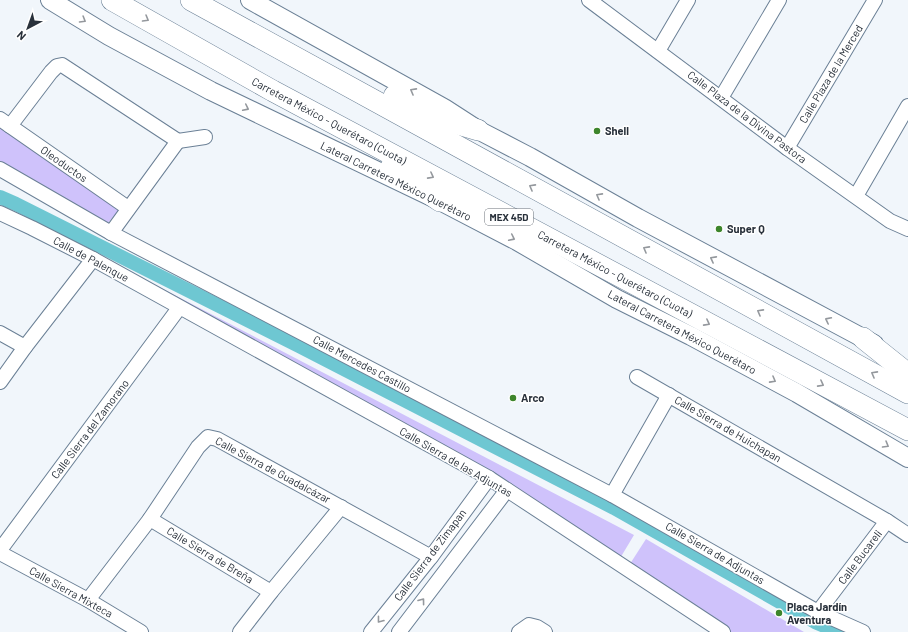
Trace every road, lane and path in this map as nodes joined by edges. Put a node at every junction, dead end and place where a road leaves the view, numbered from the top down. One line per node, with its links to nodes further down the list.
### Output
1 (50, 0): 21 (main road, Lateral Carretera México Querétaro, one-way to 21)
2 (112, 0): 11 (highway, Carretera México - Querétaro (Cuota) / MEX 45D, one-way to 11)
3 (191, 0): 9 (highway)
4 (250, 0): 15 (main road, one-way to 4)
5 (688, 0): 10 (street)
6 (779, 0): 12 (street)
7 (875, 0): 18 (street, Calle Plaza de la Merced)
8 (593, 1): 10 (street, Calle Plaza de la Divina Pastora)
9 (271, 44): 15 (highway); 35 (highway, one-way to 9)
10 (658, 51): 12 (street, Calle Plaza de la Divina Pastora)
11 (272, 91): 21 (highway); 37 (highway, Carretera México - Querétaro (Cuota) / MEX 45D, one-way to 37)
12 (721, 98): 18 (street, Calle Plaza de la Divina Pastora)
13 (908, 106): 20 (street)
14 (5, 123): 17 (street); 22 (street, Oleoductos)
15 (478, 130): 29 (main road, one-way to 15)
16 (205, 137): 17 (street)
17 (178, 141): 22 (street)
18 (787, 148): 20 (street, Calle Plaza de la Divina Pastora)
19 (0, 169): 25 (street)
20 (856, 196): 24 (street, Calle Plaza de la Divina Pastora)
21 (440, 201): 38 (main road, Lateral Carretera México Querétaro, one-way to 38)
22 (128, 208): 25 (street)
23 (0, 213): 26 (street, Calle de Palenque)
24 (908, 229)
25 (111, 233): 41 (street, Calle Mercedes Castillo)
26 (93, 259): 27 (street, Calle de Palenque); 30 (street)
27 (179, 308): 39 (street, Calle Sierra de las Adjuntas); 46 (street, Calle Sierra del Zamorano)
28 (0, 333): 30 (street)
29 (863, 338): 31 (main road); 32 (highway)
30 (25, 347): 34 (street)
31 (908, 363)
32 (908, 374)
33 (637, 377): 36 (street)
34 (0, 382)
35 (908, 393)
36 (669, 394): 41 (street, Calle Sierra de Huichapan); 44 (street, Calle Sierra de Huichapan)
37 (908, 430)
38 (908, 458)
39 (489, 478): 40 (street, Calle Sierra de las Adjuntas); 48 (street, Calle Sierra de Zimapan)
40 (506, 490): 55 (street, Calle Sierra de Zimapan, one-way to 40); 58 (street, Calle Sierra de las Adjuntas)
41 (612, 495): 51 (street, Calle Sierra de Adjuntas)
42 (342, 507): 43 (street, Calle Sierra de Guadalcázar); 48 (street, Calle Sierra de Guadalcázar); 49 (street)
43 (150, 519): 49 (street, Calle Sierra de Breña); 50 (street, Calle Sierra de Guadalcázar)
44 (887, 521): 45 (street, Calle Sierra de Huichapan); 51 (street, Calle Bucareli)
45 (908, 536)
46 (0, 550)
47 (0, 553): 50 (street, Calle Sierra Mixteca)
48 (431, 557): 54 (street, Calle Sierra de Zimapan, one-way to 54)
49 (271, 592): 53 (street)
50 (88, 600): 52 (street, Calle Sierra Mixteca)
51 (818, 612): 59 (street, Calle Sierra de Adjuntas)
52 (141, 632)
53 (240, 632)
54 (371, 632)
55 (399, 632)
56 (519, 632): 57 (street)
57 (545, 632)
58 (723, 632)
59 (863, 632)

